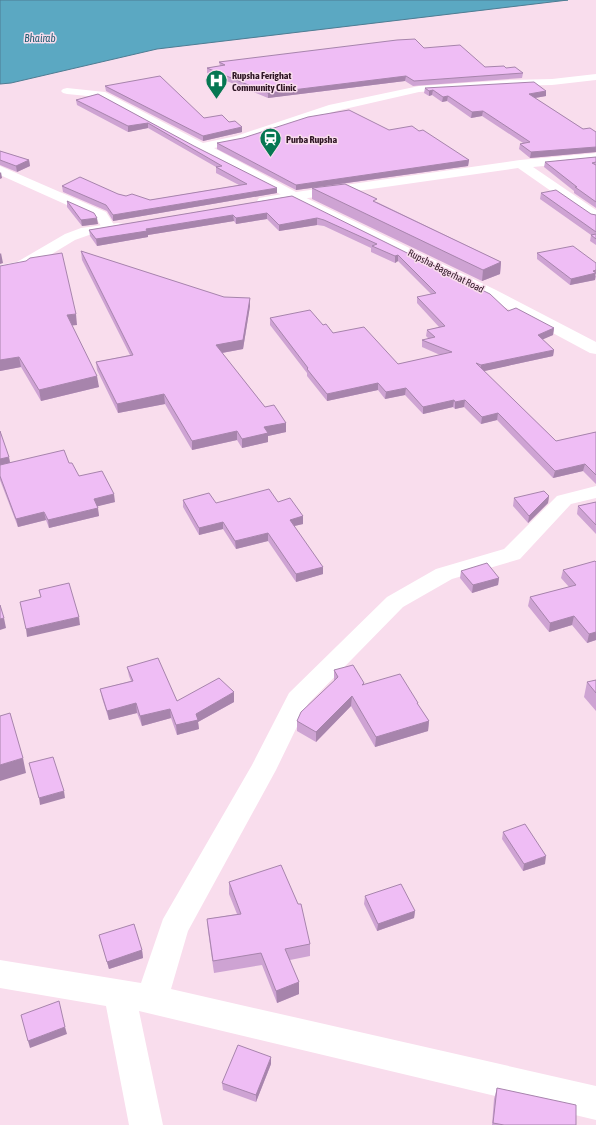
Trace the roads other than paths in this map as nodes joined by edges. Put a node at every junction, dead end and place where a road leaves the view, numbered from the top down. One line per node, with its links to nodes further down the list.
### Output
1 (596, 77): 3 (street)
2 (67, 91): 3 (street, Rupsha-Bagerhat Road)
3 (200, 147): 7 (street, Rupsha-Bagerhat Road)
4 (596, 157): 5 (street)
5 (520, 164): 7 (street); 9 (street)
6 (0, 170): 11 (street)
7 (294, 196): 8 (street); 13 (street, Rupsha-Bagerhat Road)
8 (248, 204)
9 (596, 216)
10 (133, 224): 11 (street)
11 (109, 228): 12 (street)
12 (0, 270)
13 (596, 349)
14 (596, 492): 17 (street)
15 (0, 974): 16 (street)
16 (119, 994): 17 (street); 19 (street)
17 (152, 999): 18 (street)
18 (596, 1103)
19 (146, 1125)

